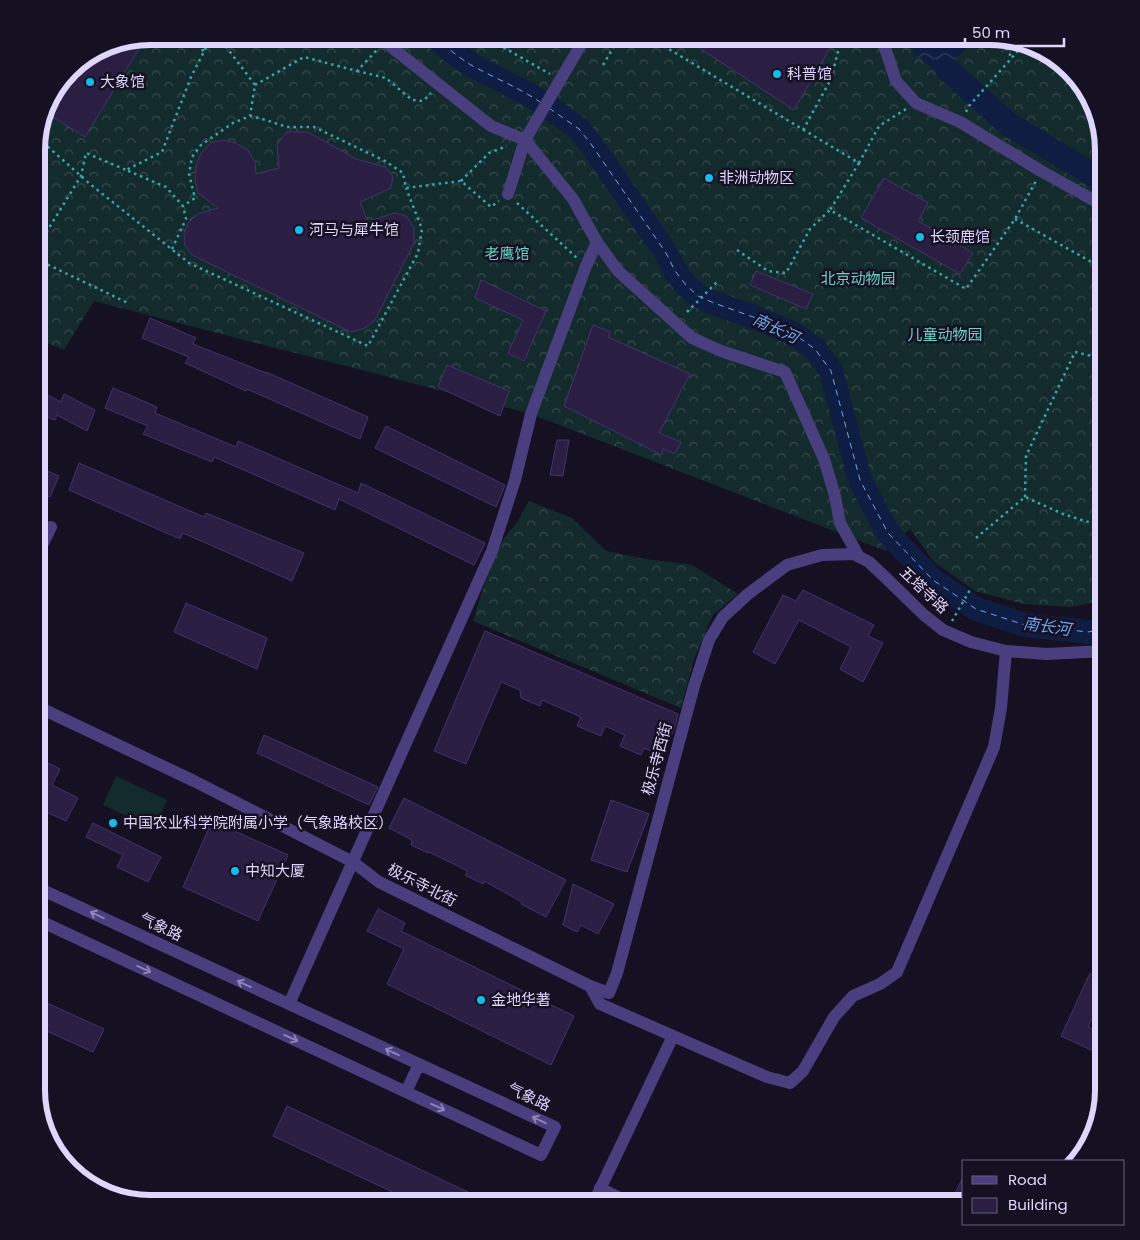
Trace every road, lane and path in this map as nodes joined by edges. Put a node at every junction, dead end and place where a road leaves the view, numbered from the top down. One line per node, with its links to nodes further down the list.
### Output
1 (202, 45): 14 (path)
2 (208, 45): 14 (path)
3 (225, 45): 19 (path)
4 (378, 45): 17 (path)
5 (390, 45): 20 (street)
6 (499, 45): 18 (path)
7 (581, 45): 18 (street)
8 (615, 45): 16 (path)
9 (662, 45): 24 (path)
10 (840, 45): 24 (path)
11 (884, 45): 21 (street)
12 (1005, 46): 15 (path)
13 (1019, 50): 15 (path)
14 (203, 54): 28 (path)
15 (1012, 58): 22 (path)
16 (603, 65)
17 (356, 71): 19 (path); 20 (path)
18 (561, 80): 25 (street)
19 (255, 85): 23 (path)
20 (439, 85): 25 (street)
21 (916, 103): 27 (path); 29 (street)
22 (969, 106)
23 (250, 116): 32 (path); 35 (path)
24 (803, 130): 27 (path)
25 (525, 140): 31 (path); 33 (street); 39 (street)
26 (45, 144): 30 (path)
27 (858, 163): 36 (path)
28 (126, 170): 30 (path); 35 (path)
29 (1041, 170): 34 (street); 37 (path)
30 (81, 176): 38 (path); 40 (path)
31 (461, 181): 32 (path); 33 (path)
32 (406, 188): 40 (path)
33 (508, 194): 44 (path)
34 (1095, 201)
35 (183, 206): 40 (path)
36 (830, 210): 37 (path); 41 (path)
37 (1015, 219): 43 (path)
38 (45, 234)
39 (597, 242): 44 (street); 54 (street)
40 (172, 250)
41 (737, 250)
42 (45, 263): 46 (path)
43 (1095, 264)
44 (586, 266): 60 (street)
45 (718, 281): 47 (path)
46 (128, 303)
47 (687, 312)
48 (1095, 357): 49 (path)
49 (1025, 497): 50 (path); 52 (path)
50 (1095, 523)
51 (51, 527): 53 (street)
52 (976, 538)
53 (45, 539)
54 (859, 557): 56 (street, 五塔寺路); 64 (street, 极乐寺西街)
55 (971, 588): 56 (path)
56 (946, 631): 57 (street, 五塔寺路)
57 (1006, 651): 58 (street, 五塔寺路); 66 (street)
58 (1095, 651)
59 (45, 710): 60 (street, 极乐寺北街)
60 (353, 862): 63 (street, 极乐寺北街); 65 (street)
61 (45, 891): 65 (street, 气象路, one-way to 61)
62 (45, 923): 68 (street, 气象路, one-way to 68)
63 (590, 986): 64 (street, 极乐寺北街); 66 (street)
64 (609, 993)
65 (288, 1004): 67 (street, 气象路, one-way to 65)
66 (673, 1036): 69 (street)
67 (419, 1064): 68 (street); 68 (street, 气象路, one-way to 67)
68 (406, 1092)
69 (600, 1188): 70 (street); 71 (street)
70 (597, 1195)
71 (614, 1195)

